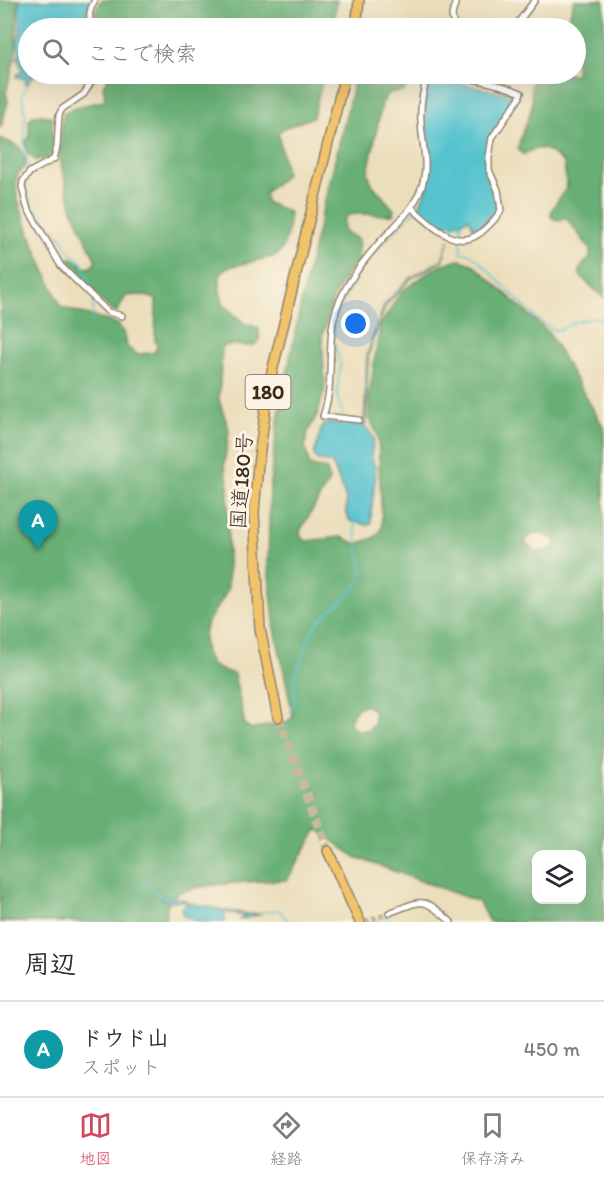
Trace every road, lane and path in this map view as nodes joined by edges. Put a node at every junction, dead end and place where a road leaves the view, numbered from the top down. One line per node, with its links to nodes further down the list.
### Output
1 (95, 0): 6 (street)
2 (354, 0): 7 (highway)
3 (359, 0): 8 (highway)
4 (456, 0): 9 (street)
5 (535, 0): 10 (street)
6 (89, 18)
7 (354, 18)
8 (356, 18)
9 (452, 18)
10 (522, 18)
11 (90, 84): 16 (street)
12 (343, 84): 18 (highway, 国道180号 / 180)
13 (425, 84): 15 (street)
14 (490, 84): 15 (street)
15 (412, 208): 17 (street)
16 (122, 316)
17 (359, 420)
18 (278, 717)
19 (328, 851): 21 (highway)
20 (389, 913): 22 (street)
21 (360, 922)
22 (451, 922)

